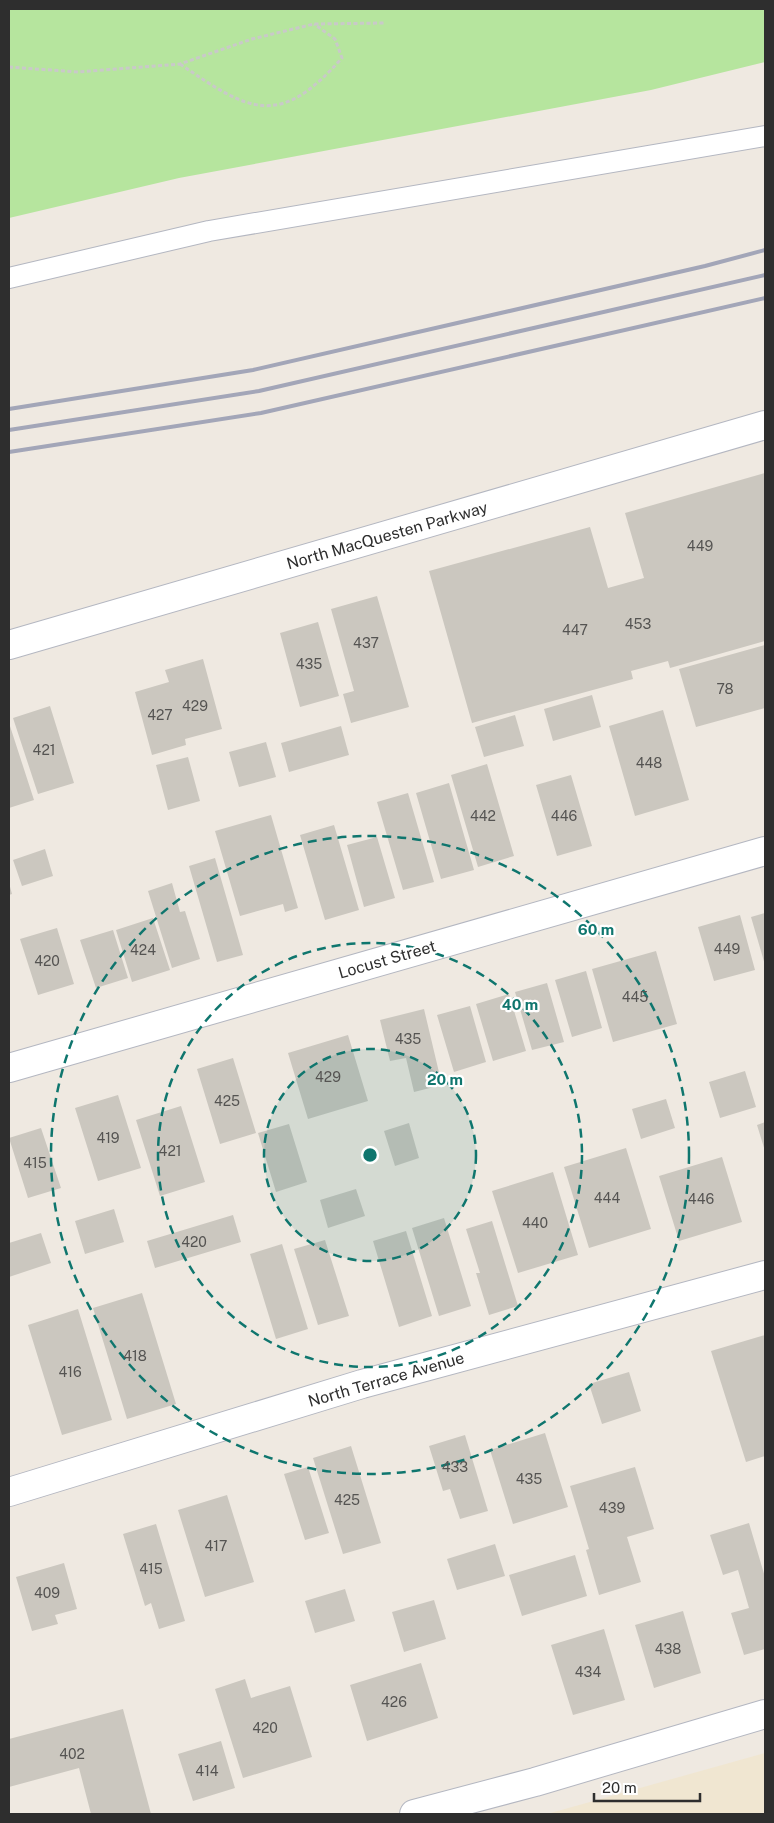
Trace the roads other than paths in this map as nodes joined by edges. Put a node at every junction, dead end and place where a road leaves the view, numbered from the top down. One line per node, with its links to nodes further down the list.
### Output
1 (765, 136): 2 (lane)
2 (9, 278)
3 (765, 425): 4 (street, North MacQuesten Parkway)
4 (9, 645)
5 (765, 851): 6 (street, Locust Street)
6 (9, 1068)
7 (765, 1275): 8 (street, North Terrace Avenue)
8 (9, 1492)
9 (765, 1714): 10 (street)
10 (414, 1814)

